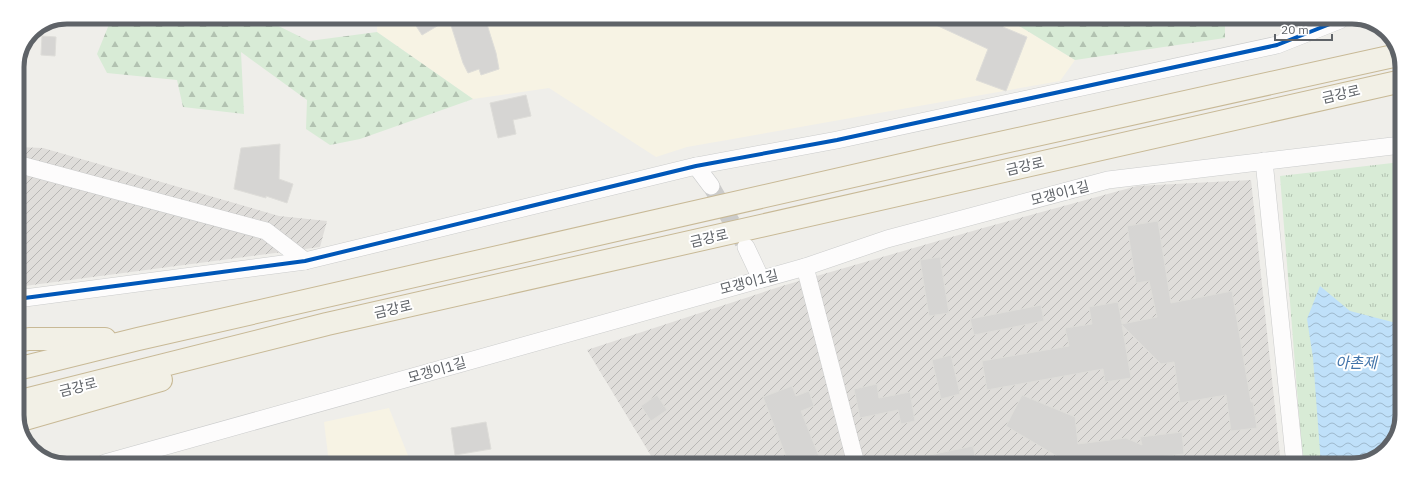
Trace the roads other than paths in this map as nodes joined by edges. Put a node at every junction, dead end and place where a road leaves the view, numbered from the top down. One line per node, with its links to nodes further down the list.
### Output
1 (1330, 24): 9 (street)
2 (1393, 56): 17 (highway, 금강로)
3 (1395, 82): 4 (highway, 금강로)
4 (1371, 87): 5 (street); 16 (highway, 금강로)
5 (1395, 92)
6 (1395, 146): 7 (street, 모갱이1길)
7 (1264, 161): 13 (street, 모갱이1길); 24 (street)
8 (24, 166): 12 (street)
9 (696, 166): 10 (street); 12 (street)
10 (711, 186)
11 (746, 247): 14 (street)
12 (305, 261): 15 (street)
13 (805, 267): 14 (street, 모갱이1길); 23 (street)
14 (761, 279): 22 (street, 모갱이1길)
15 (24, 298)
16 (326, 324): 20 (highway, 금강로); 21 (highway)
17 (138, 339): 18 (highway); 19 (highway, 금강로)
18 (24, 340)
19 (24, 367)
20 (24, 400)
21 (24, 419)
22 (119, 458)
23 (854, 458)
24 (1294, 458)

